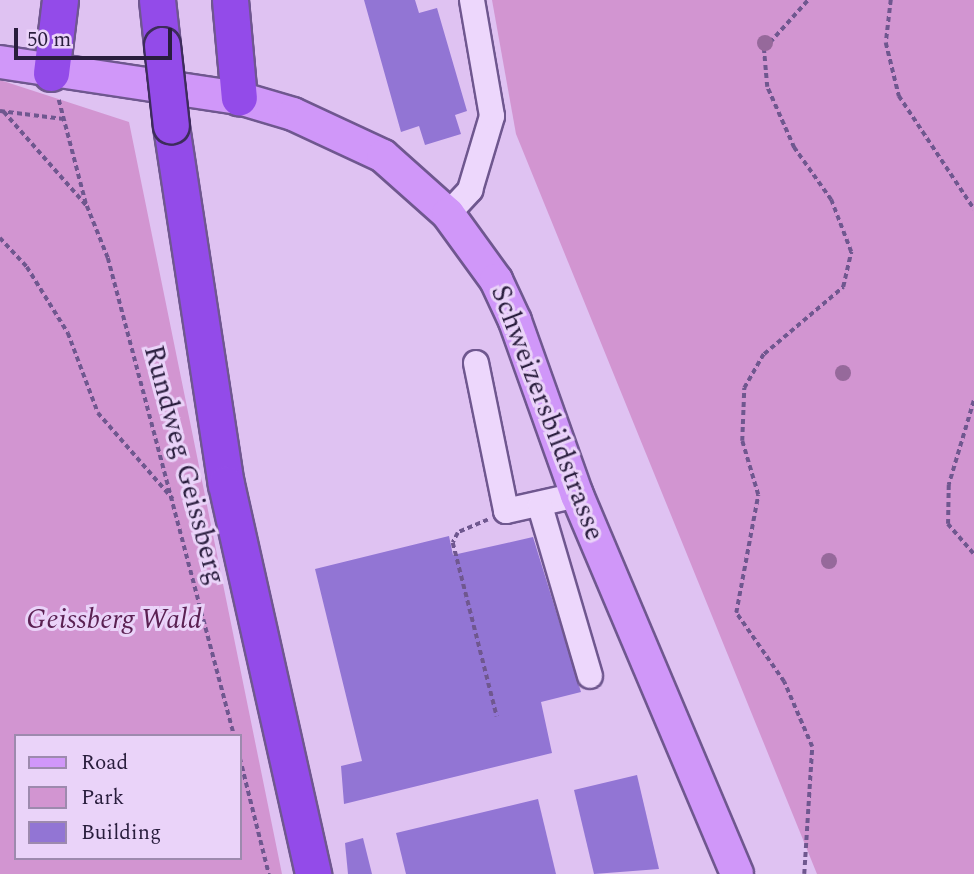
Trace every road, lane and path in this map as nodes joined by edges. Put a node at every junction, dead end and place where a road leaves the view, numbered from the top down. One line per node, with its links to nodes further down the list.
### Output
1 (60, 0): 8 (highway)
2 (157, 0): 28 (highway, bridge)
3 (230, 0): 9 (highway)
4 (472, 0): 14 (street)
5 (808, 0): 30 (path)
6 (891, 0): 13 (path)
7 (0, 62): 8 (main road, Schweizersbildstrasse)
8 (51, 73): 9 (main road, Schweizersbildstrasse); 11 (path, Rundweg Geissberg)
9 (239, 98): 14 (main road, Schweizersbildstrasse)
10 (2, 112): 11 (path); 12 (path, Rundweg Geissberg)
11 (64, 119): 12 (path, Rundweg Geissberg)
12 (87, 206): 19 (path, Rundweg Geissberg)
13 (974, 209)
14 (448, 214): 18 (main road, Schweizersbildstrasse)
15 (0, 239): 19 (path)
16 (475, 363): 21 (street)
17 (974, 401): 22 (path)
18 (577, 495): 20 (street); 29 (main road, Schweizersbildstrasse)
19 (174, 500): 25 (path, Rundweg Geissberg)
20 (540, 506): 21 (street); 23 (street)
21 (506, 512): 24 (path)
22 (974, 554)
23 (590, 676)
24 (497, 717)
25 (233, 734)
26 (242, 766): 27 (path)
27 (269, 874)
28 (313, 874)
29 (737, 874)
30 (804, 874)

